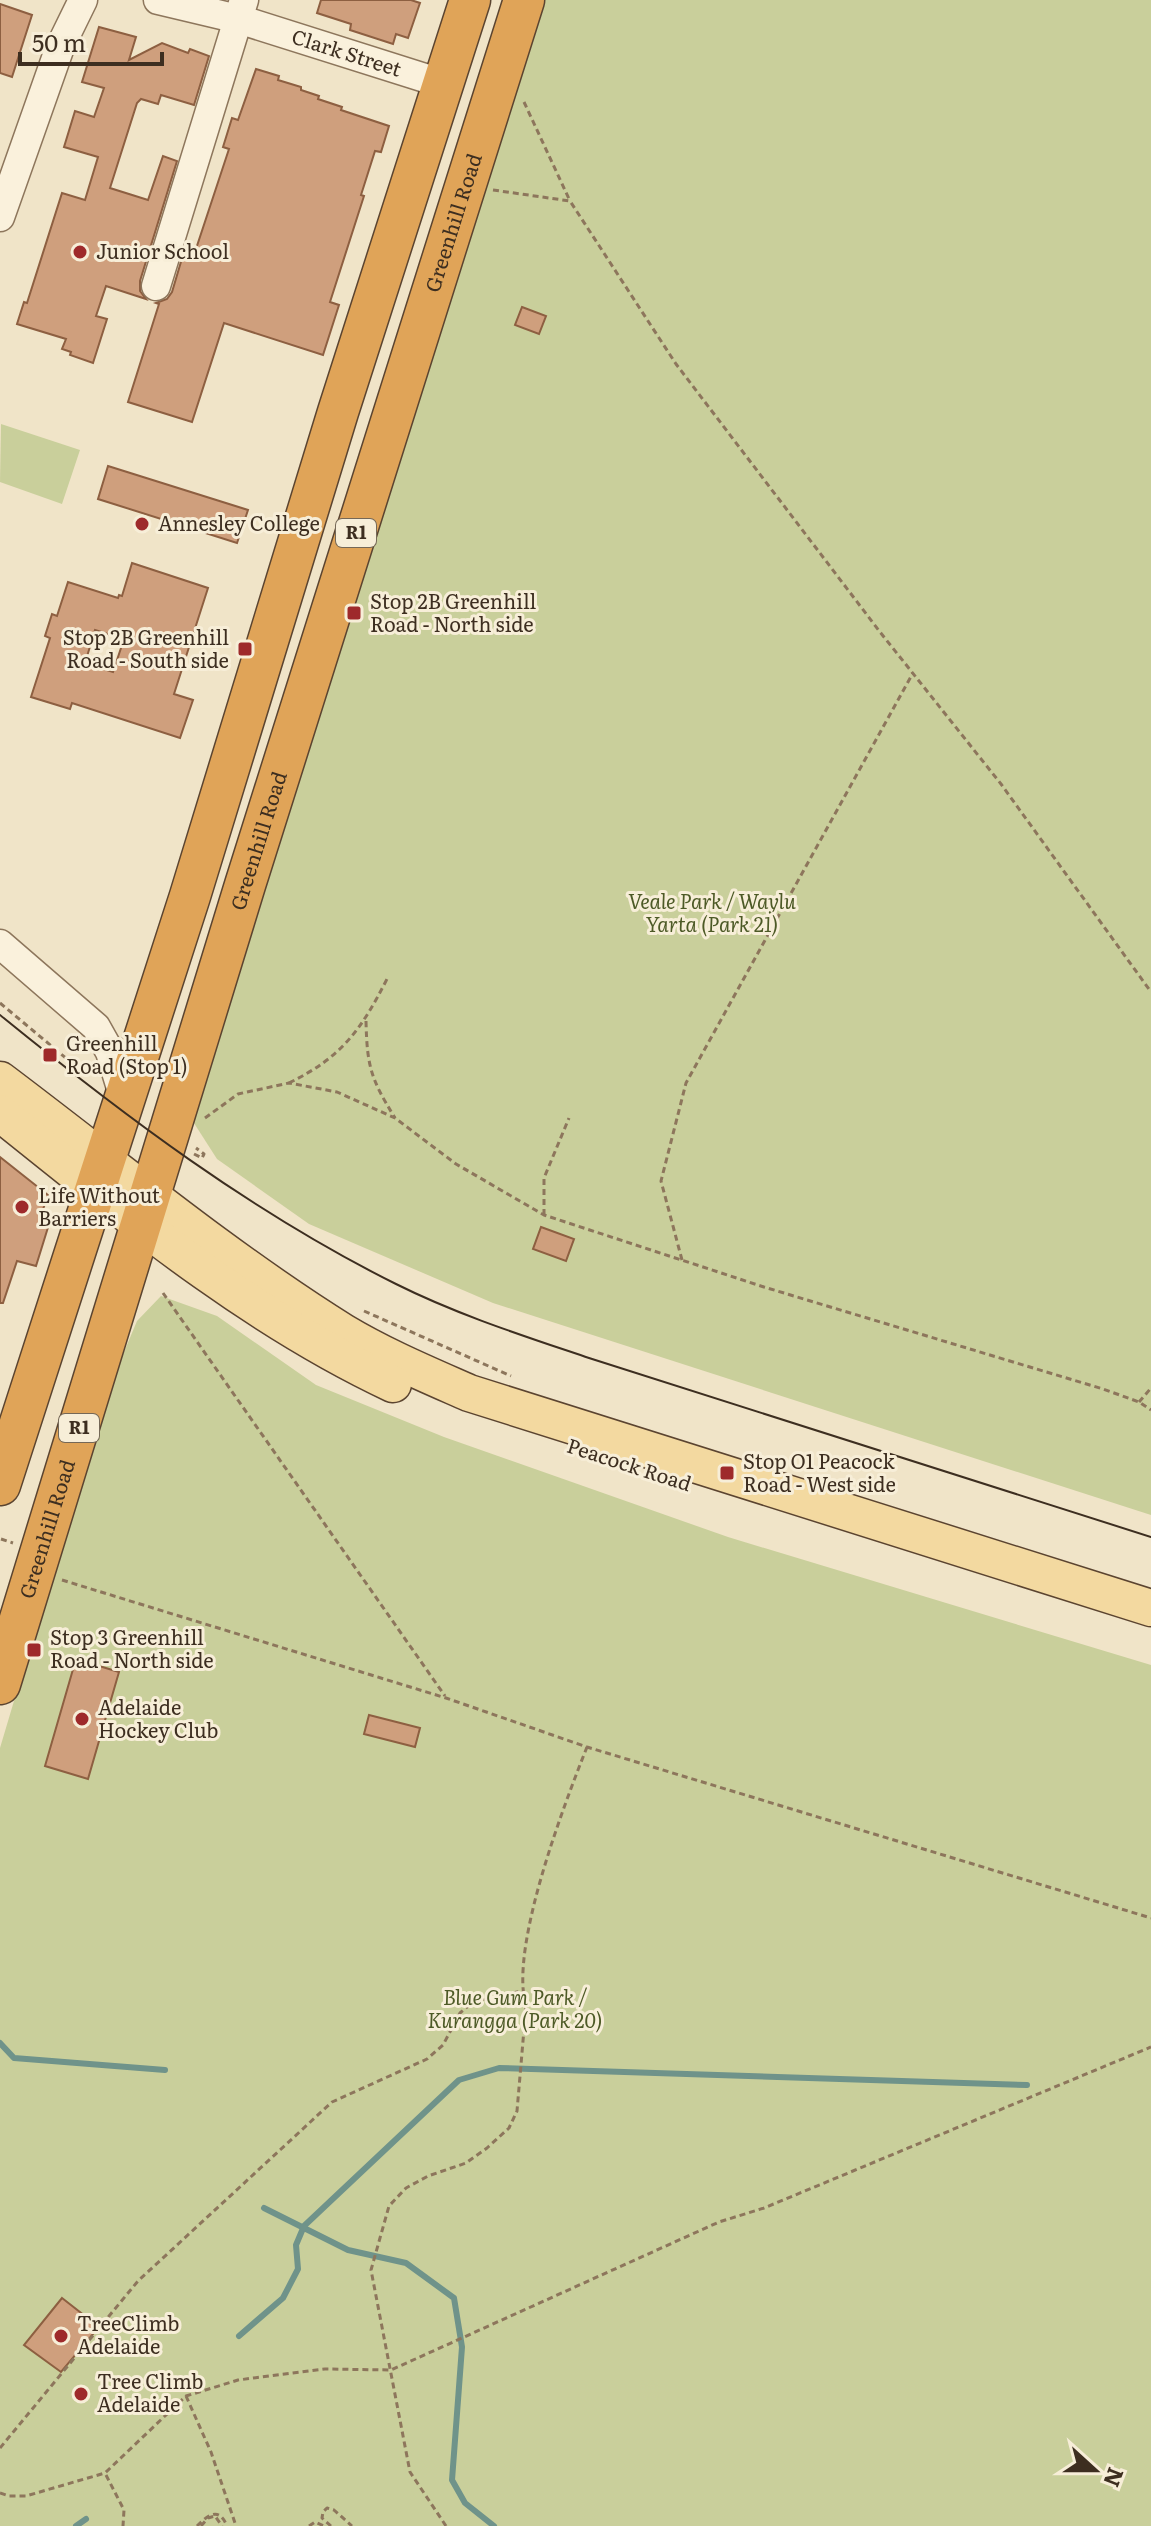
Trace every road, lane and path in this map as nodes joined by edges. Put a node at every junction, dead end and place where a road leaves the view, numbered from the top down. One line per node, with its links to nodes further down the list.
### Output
1 (65, 0): 7 (street)
2 (83, 0): 7 (street)
3 (158, 0): 6 (street, Clark Street)
4 (470, 0): 8 (highway, R1)
5 (524, 0): 11 (highway, Greenhill Road / R1)
6 (241, 9): 8 (street, Clark Street); 14 (street)
7 (60, 47): 10 (street)
8 (444, 84): 11 (highway); 17 (highway, R1)
9 (520, 93): 12 (path)
10 (12, 140): 13 (street)
11 (467, 182): 12 (path); 16 (highway, Greenhill Road / R1)
12 (570, 201): 15 (path)
13 (0, 217)
14 (156, 286)
15 (913, 672): 20 (path); 36 (path)
16 (245, 885): 17 (highway); 34 (highway, Greenhill Road / R1)
17 (190, 896): 26 (highway, R1)
18 (0, 944): 26 (street)
19 (387, 979): 22 (path)
20 (1151, 992)
21 (0, 1003): 23 (path)
22 (366, 1019): 25 (path); 28 (path)
23 (79, 1069)
24 (0, 1080): 33 (main road)
25 (289, 1083): 28 (path); 30 (path)
26 (124, 1099): 33 (highway, R1)
27 (0, 1113): 33 (main road)
28 (395, 1118): 35 (path)
29 (569, 1118): 35 (path)
30 (202, 1129)
31 (198, 1142): 32 (path)
32 (193, 1160)
33 (100, 1175): 34 (main road); 41 (highway, R1)
34 (146, 1210): 39 (highway, Greenhill Road / R1); 47 (main road, Peacock Road); 49 (main road, Peacock Road)
35 (544, 1215): 36 (path)
36 (682, 1260): 43 (path)
37 (163, 1293): 51 (path)
38 (363, 1310): 40 (path)
39 (100, 1362): 41 (highway); 48 (highway, Greenhill Road / R1)
40 (523, 1379)
41 (32, 1385): 45 (highway, R1)
42 (1151, 1388): 43 (path)
43 (1139, 1402): 44 (path)
44 (1151, 1410)
45 (0, 1485)
46 (62, 1580): 51 (path)
47 (1151, 1608)
48 (9, 1614): 50 (highway, Greenhill Road / R1)
49 (1151, 1630)
50 (0, 1684)
51 (446, 1698): 52 (path)
52 (587, 1747): 53 (path); 54 (path)
53 (1151, 1918)
54 (521, 1991): 56 (path); 58 (path)
55 (1151, 2047): 56 (path)
56 (391, 2370): 57 (path); 69 (path)
57 (186, 2396): 59 (path); 64 (path)
58 (0, 2448)
59 (105, 2473): 60 (path); 61 (path)
60 (0, 2493)
61 (123, 2526)
62 (199, 2526): 63 (path)
63 (224, 2526)
64 (236, 2526)
65 (309, 2526): 66 (path)
66 (324, 2526)
67 (331, 2526): 68 (path)
68 (352, 2526)
69 (446, 2526)

